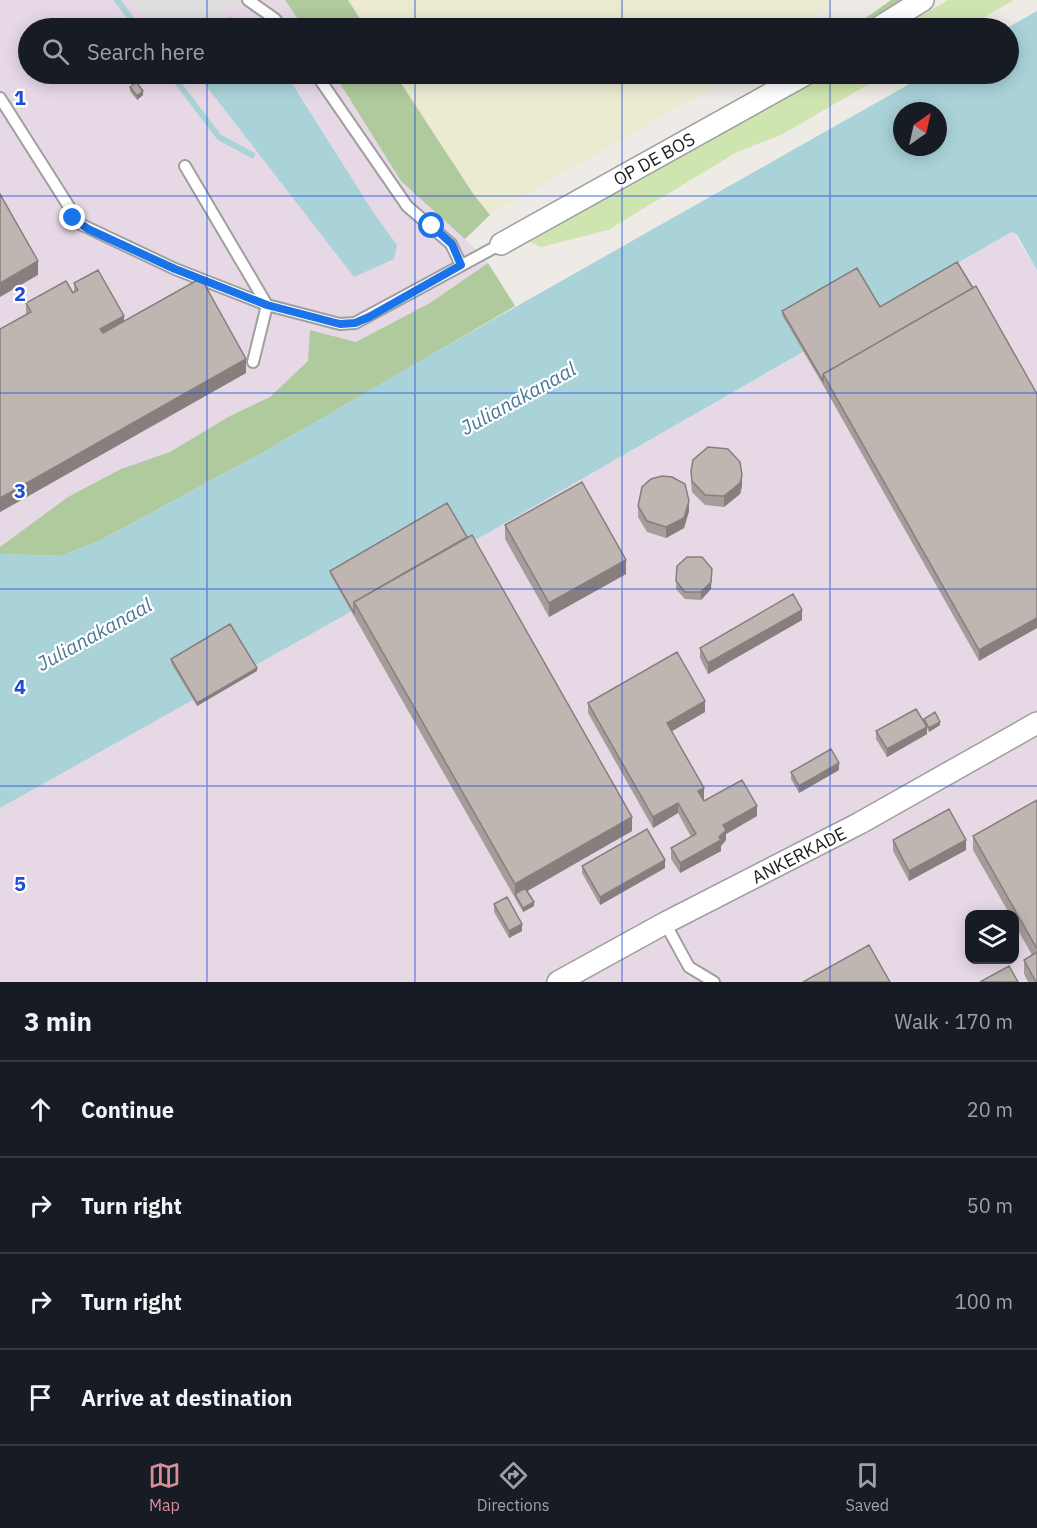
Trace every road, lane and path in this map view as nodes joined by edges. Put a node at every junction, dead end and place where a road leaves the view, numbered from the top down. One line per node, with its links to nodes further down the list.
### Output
1 (248, 0): 3 (lane)
2 (923, 0): 4 (street)
3 (274, 18)
4 (894, 18)
5 (323, 84): 10 (lane)
6 (788, 84): 9 (street, OP DE BOS)
7 (0, 98): 11 (lane)
8 (185, 166): 11 (lane)
9 (501, 244): 10 (lane)
10 (461, 265): 11 (lane)
11 (267, 305): 12 (lane)
12 (253, 362)
13 (1037, 723): 14 (street, ANKERKADE)
14 (665, 923): 15 (street, ANKERKADE); 16 (lane)
15 (558, 982)
16 (714, 982)

